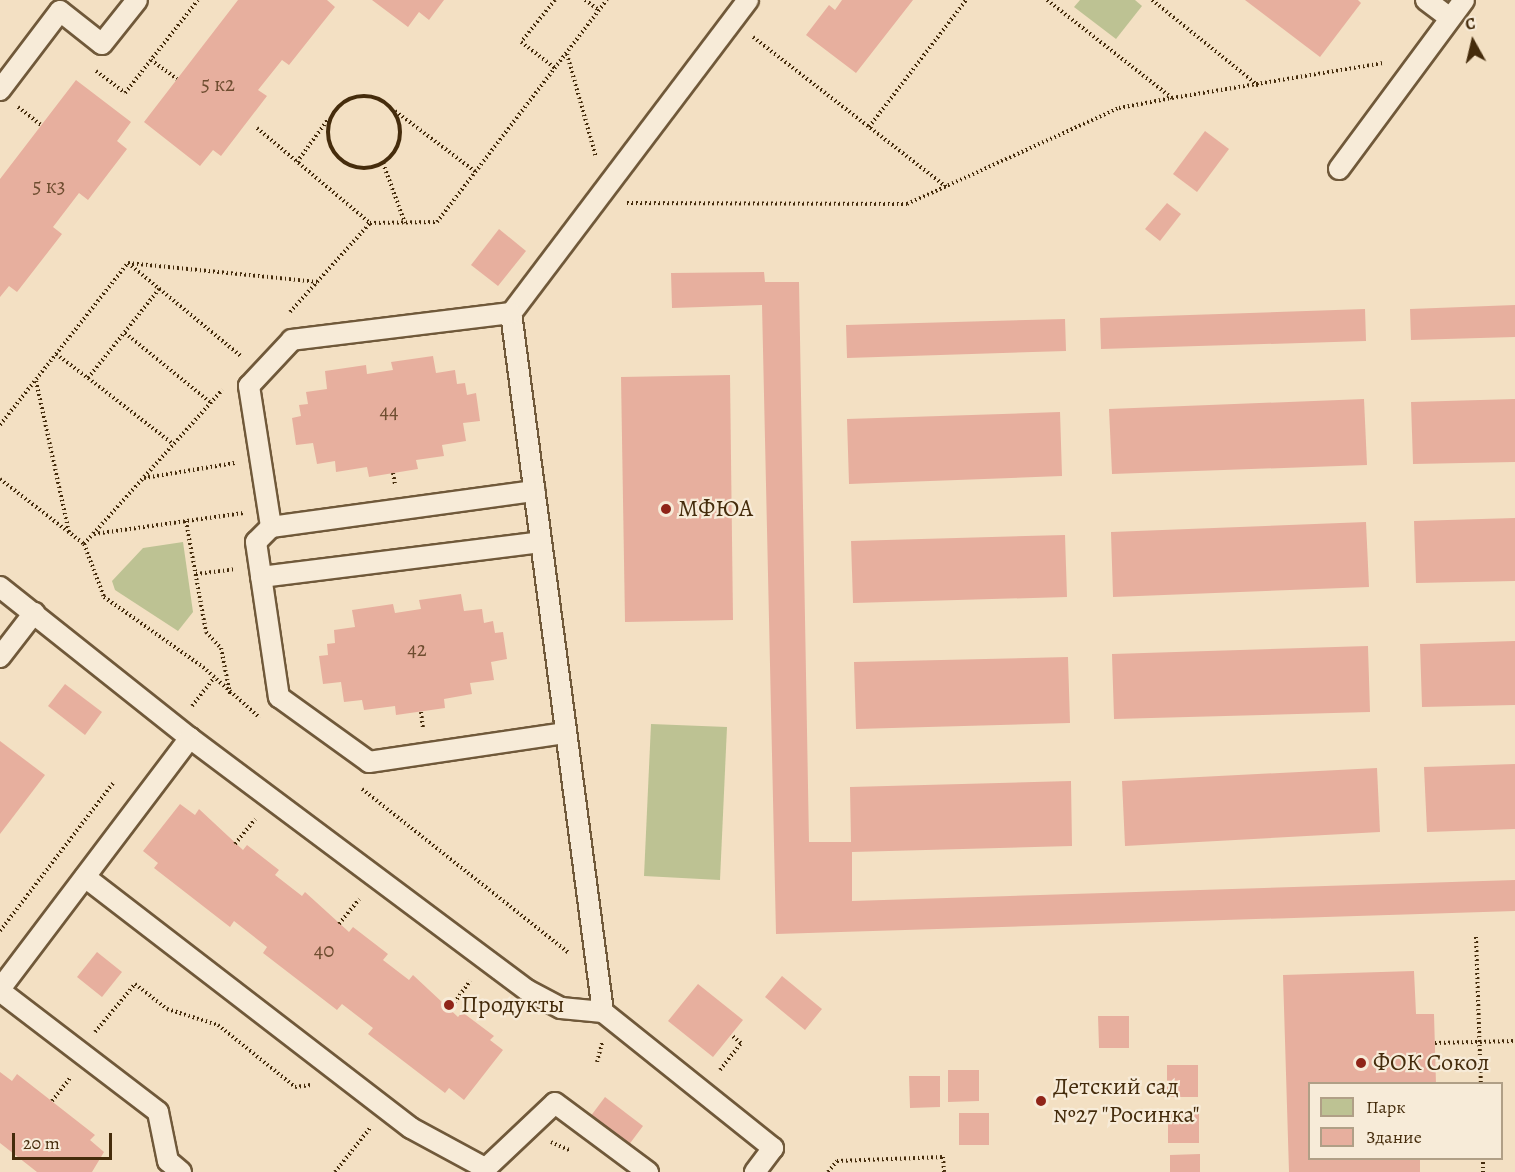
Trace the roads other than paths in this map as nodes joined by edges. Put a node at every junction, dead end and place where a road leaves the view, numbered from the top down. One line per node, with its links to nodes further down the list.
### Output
1 (137, 0): 6 (lane)
2 (748, 0): 8 (lane)
3 (1426, 0): 5 (lane)
4 (1464, 0): 5 (lane)
5 (1450, 18): 7 (lane)
6 (6, 96)
7 (1339, 169)
8 (511, 314): 9 (lane); 10 (lane)
9 (535, 491): 10 (lane); 11 (lane)
10 (269, 518): 12 (lane)
11 (541, 542): 12 (lane); 17 (lane)
12 (260, 571): 17 (lane)
13 (0, 587): 14 (lane)
14 (34, 614): 15 (lane); 16 (lane)
15 (0, 657)
16 (183, 732): 18 (lane); 20 (lane)
17 (566, 733): 20 (lane)
18 (85, 876): 19 (lane); 21 (lane)
19 (0, 990): 22 (lane)
20 (603, 1012): 24 (lane)
21 (484, 1170): 23 (lane)
22 (181, 1172)
23 (648, 1172)
24 (755, 1172)

